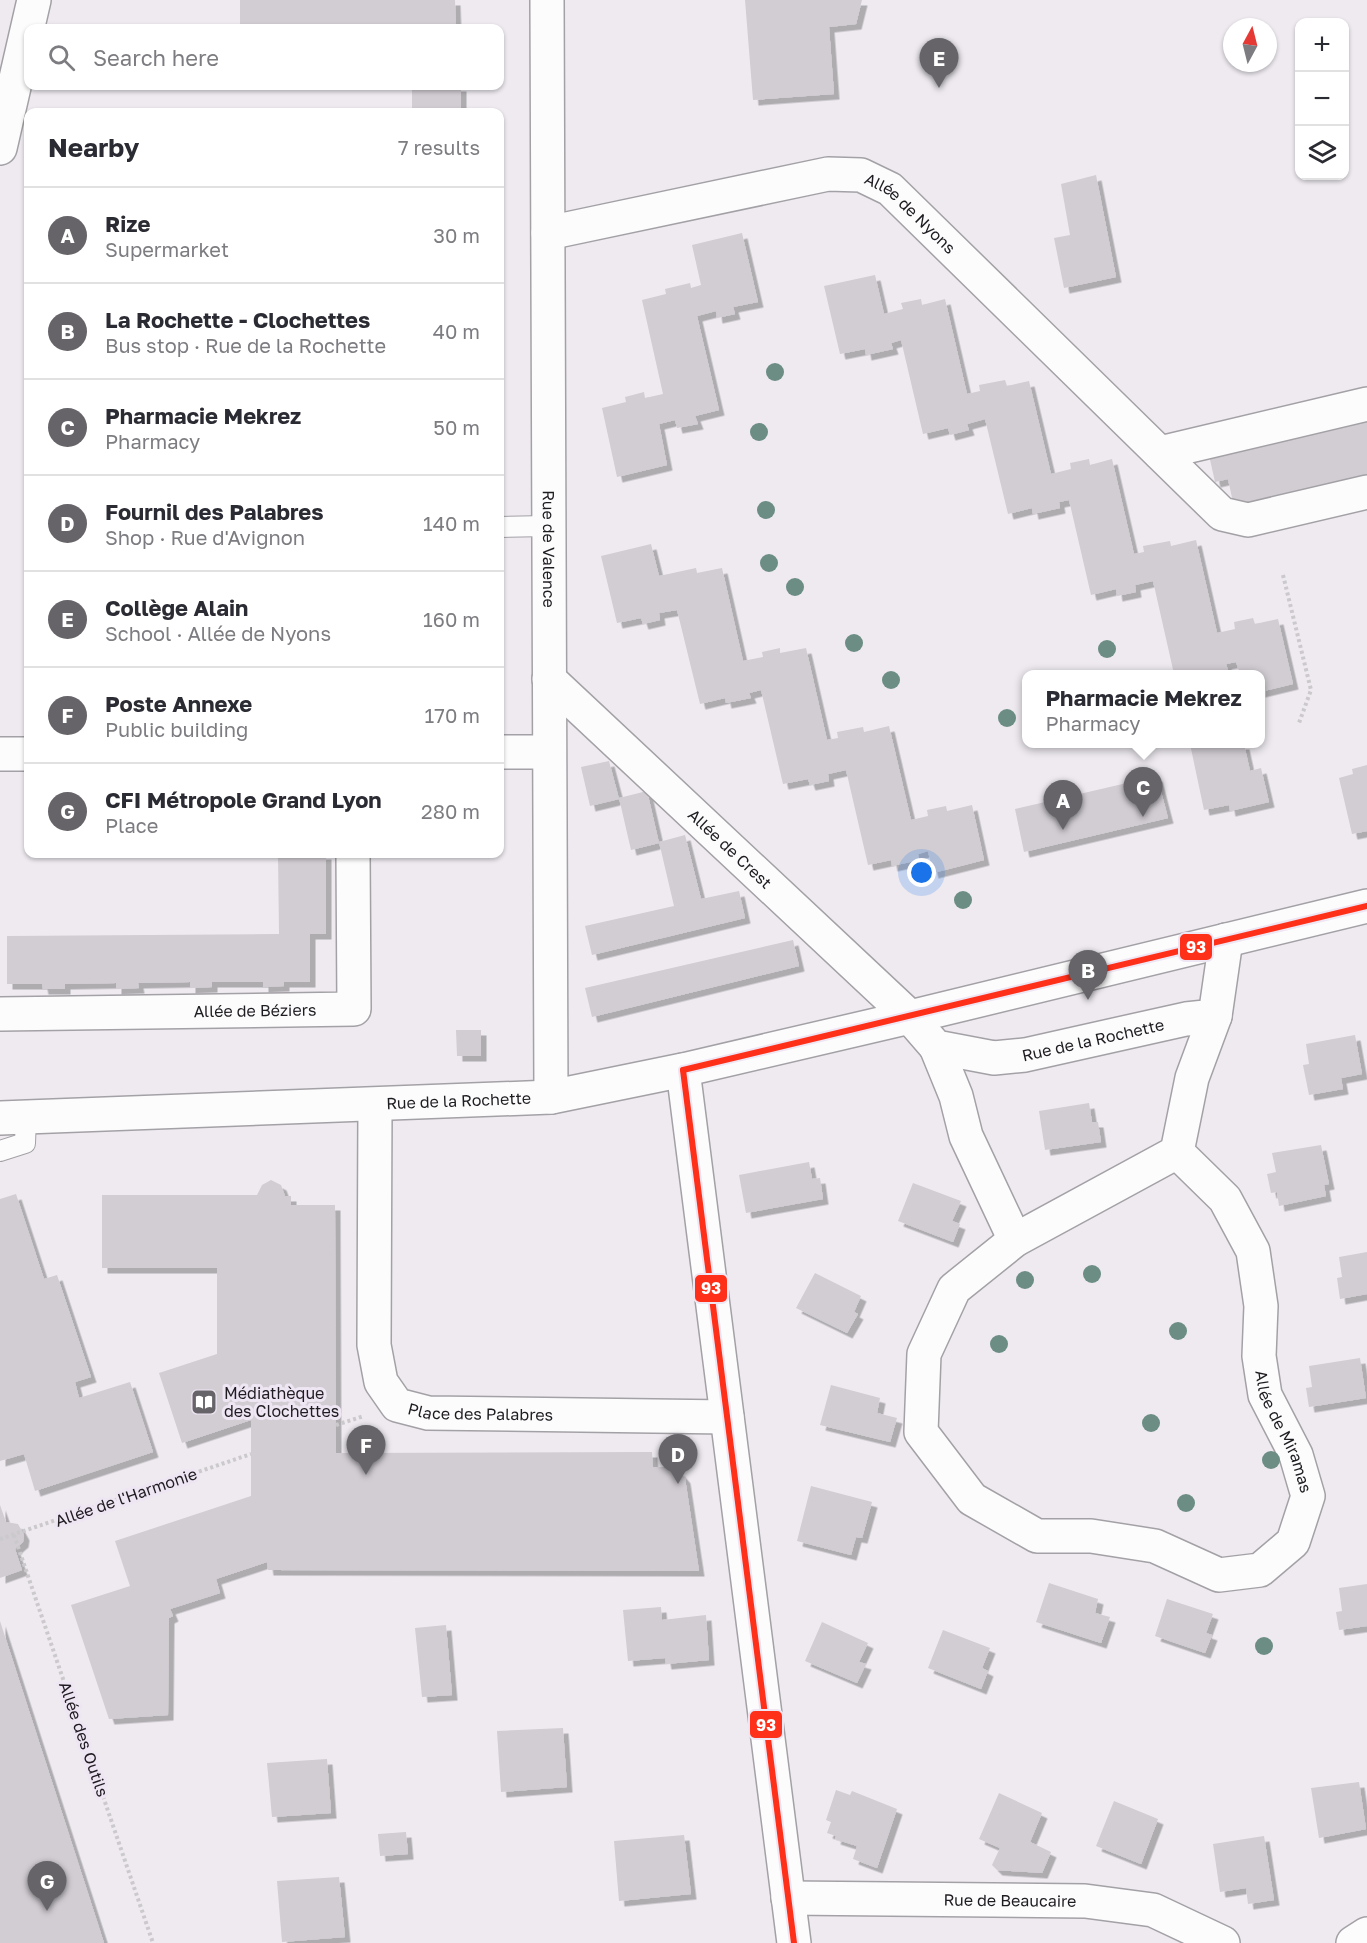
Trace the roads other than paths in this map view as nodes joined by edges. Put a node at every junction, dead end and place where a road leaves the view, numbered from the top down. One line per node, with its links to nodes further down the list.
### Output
1 (34, 0): 3 (street)
2 (547, 0): 6 (street, Rue de Valence)
3 (28, 24)
4 (24, 44): 5 (street)
5 (0, 148)
6 (548, 232): 8 (street, Allée de Nyons); 10 (street, Rue de Valence)
7 (1367, 404): 8 (street)
8 (1160, 453): 9 (street, Allée de Nyons)
9 (1367, 492)
10 (548, 526): 11 (lane); 12 (street, Rue de Valence)
11 (504, 527)
12 (549, 679): 14 (street, Rue de Valence); 22 (street, Allée de Crest)
13 (504, 752): 14 (street)
14 (548, 752): 25 (street, Rue de Valence)
15 (24, 753): 16 (street)
16 (0, 754)
17 (352, 858): 20 (street, Allée de Béziers)
18 (1367, 906): 19 (street, Rue de la Rochette)
19 (1226, 940): 21 (street); 22 (street, Rue de la Rochette)
20 (0, 1014)
21 (1215, 1016): 23 (street, Rue de la Rochette); 29 (street)
22 (910, 1017): 23 (street); 24 (street, Rue de la Rochette)
23 (936, 1047): 30 (street)
24 (683, 1070): 25 (street, Rue de la Rochette); 31 (street)
25 (550, 1097): 26 (street, Rue de la Rochette)
26 (375, 1105): 27 (street, Rue de la Rochette); 31 (street, Place des Palabres)
27 (13, 1118): 28 (lane)
28 (0, 1151)
29 (1177, 1152): 30 (street, Allée de Miramas); 30 (street, Allée de Miramas)
30 (1015, 1240)
31 (727, 1417): 32 (street)
32 (788, 1898): 34 (street); 35 (street, Rue de Beaucaire)
33 (1367, 1934): 36 (street)
34 (794, 1943)
35 (1223, 1943)
36 (1353, 1943)

